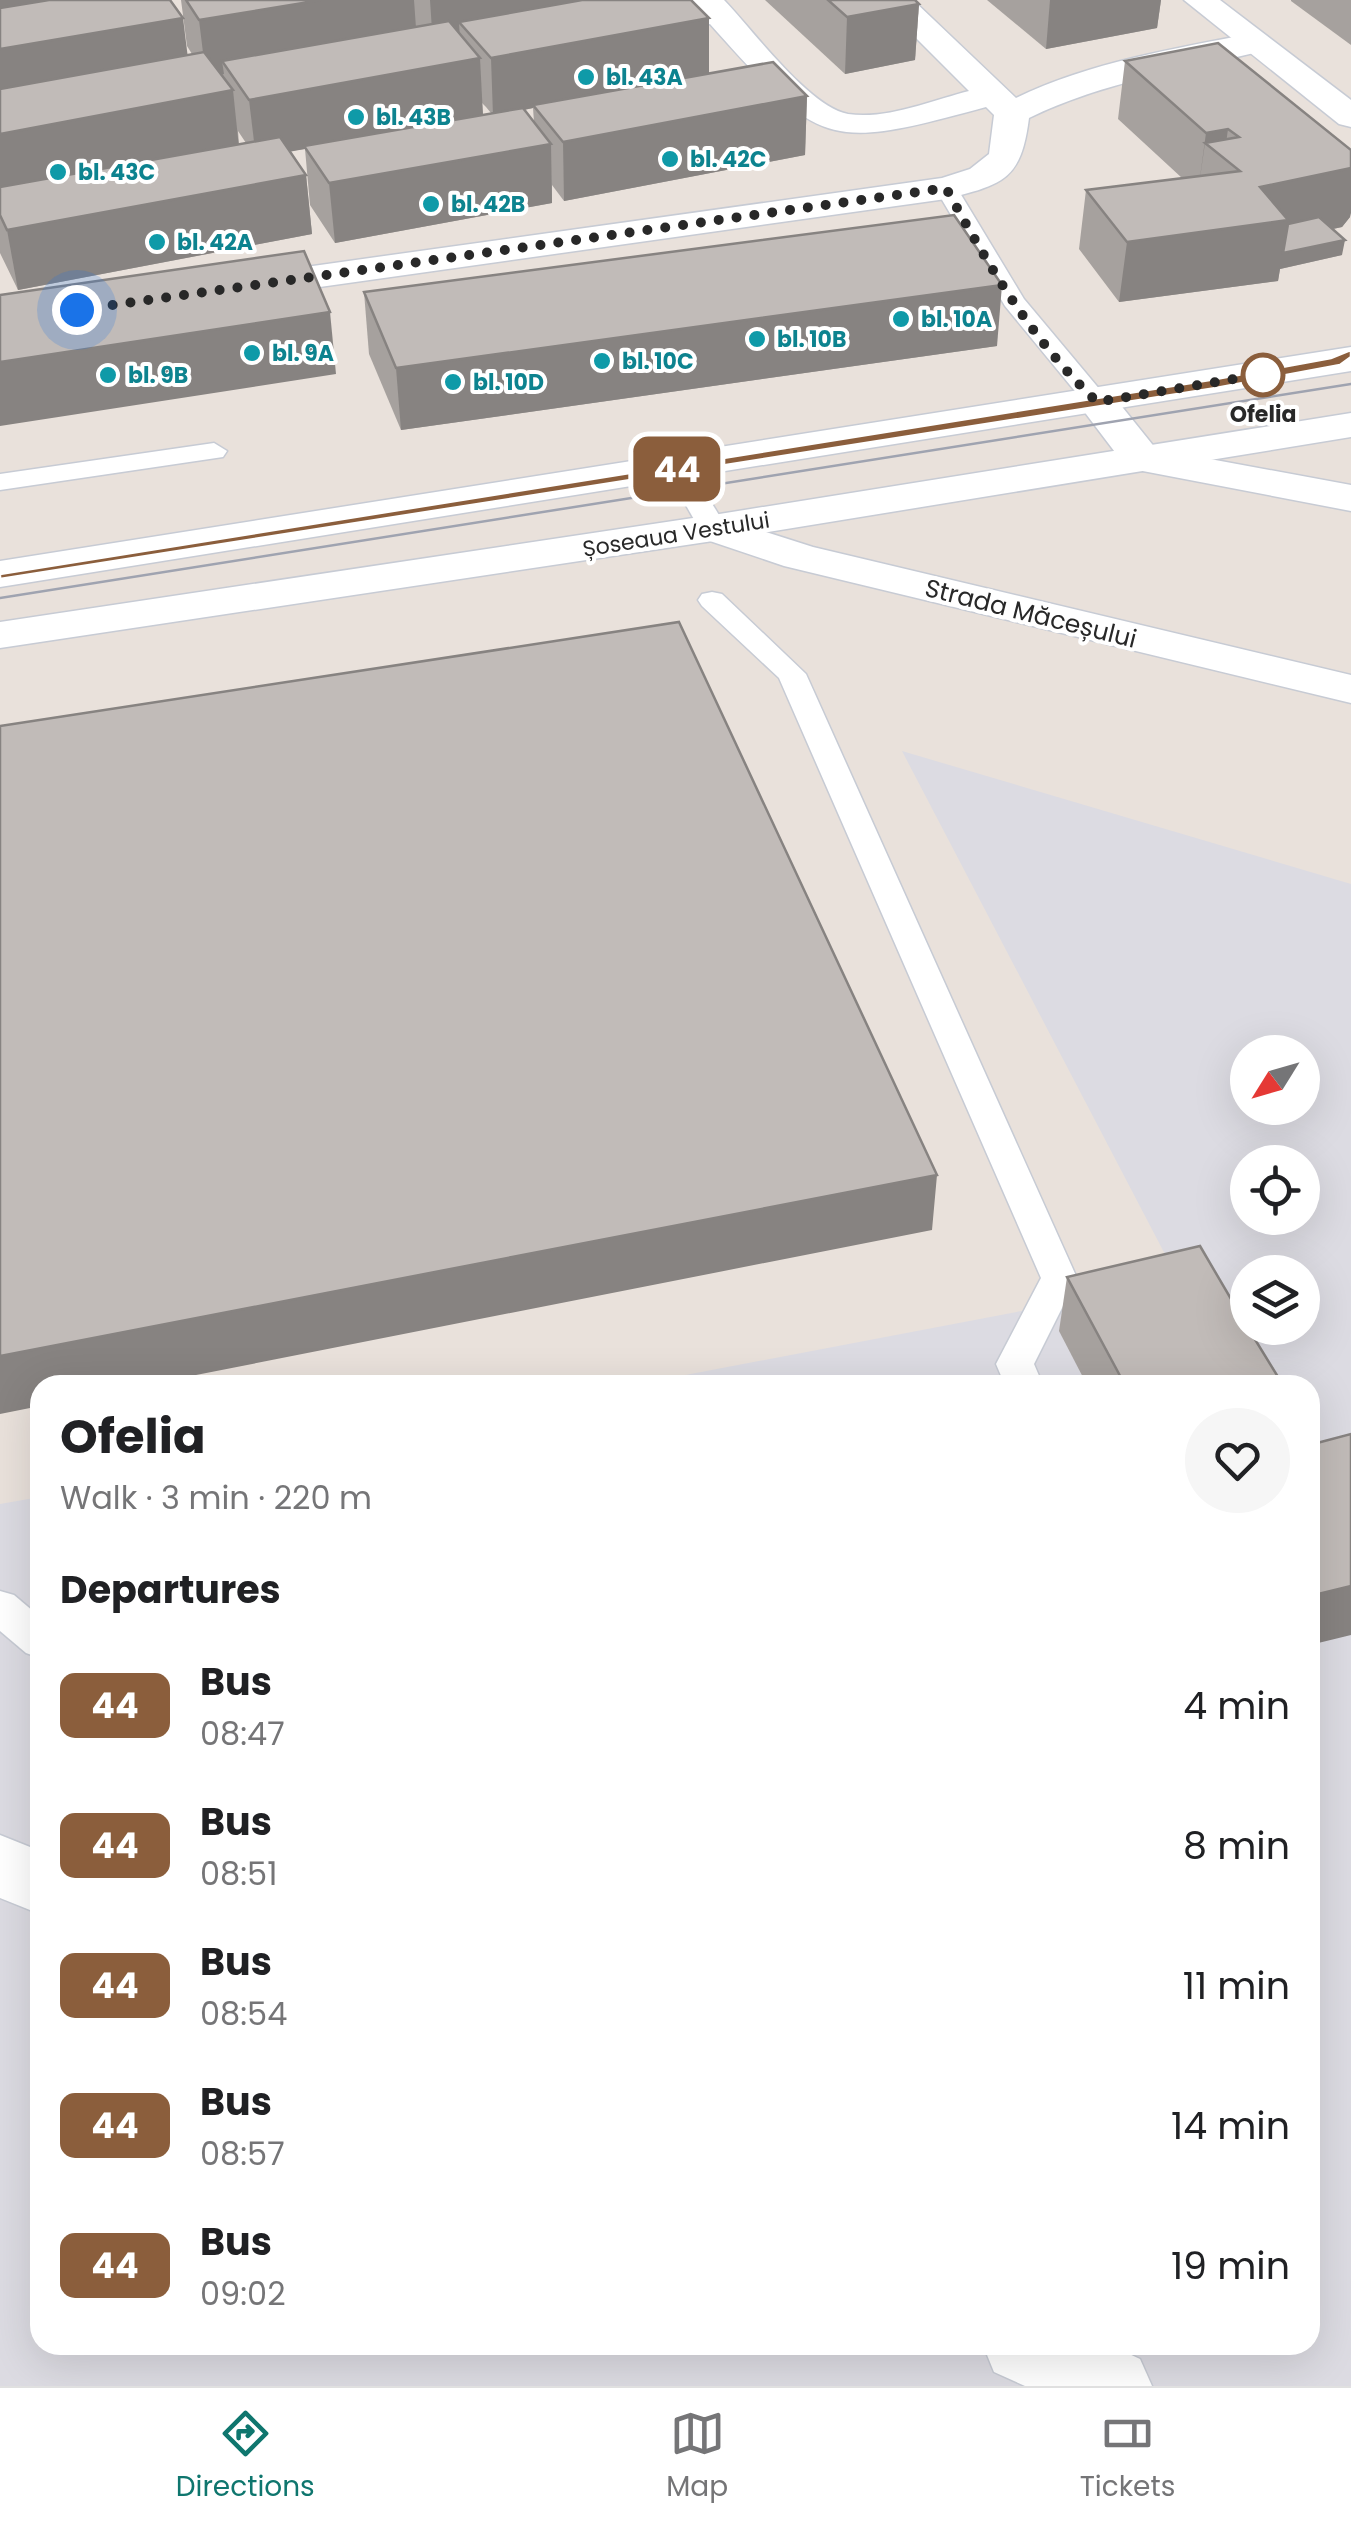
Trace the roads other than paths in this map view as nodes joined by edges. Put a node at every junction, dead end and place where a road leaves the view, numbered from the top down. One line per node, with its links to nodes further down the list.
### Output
1 (894, 0): 6 (street)
2 (1200, 0): 5 (street)
3 (712, 6): 4 (street); 6 (street)
4 (602, 32)
5 (1254, 43): 6 (street); 7 (street)
6 (1003, 104): 8 (street)
7 (1351, 117)
8 (946, 188): 9 (street); 11 (lane)
9 (198, 293)
10 (1346, 358): 11 (street)
11 (1097, 402): 14 (street); 15 (street)
12 (1351, 426): 14 (street, Șoseaua Vestului)
13 (214, 452): 16 (lane)
14 (1142, 459): 17 (street); 18 (street, Șoseaua Vestului)
15 (678, 468): 18 (lane); 19 (street)
16 (0, 482)
17 (1351, 498)
18 (713, 528): 21 (street, Șoseaua Vestului); 22 (street, Strada Măceșului)
19 (0, 574)
20 (712, 600): 23 (lane)
21 (0, 636)
22 (1351, 689)
23 (1020, 1375)
24 (0, 1606): 25 (lane)
25 (30, 1632)
26 (0, 1865): 27 (street)
27 (30, 1879)
28 (1043, 2355): 29 (street)
29 (1113, 2386)

